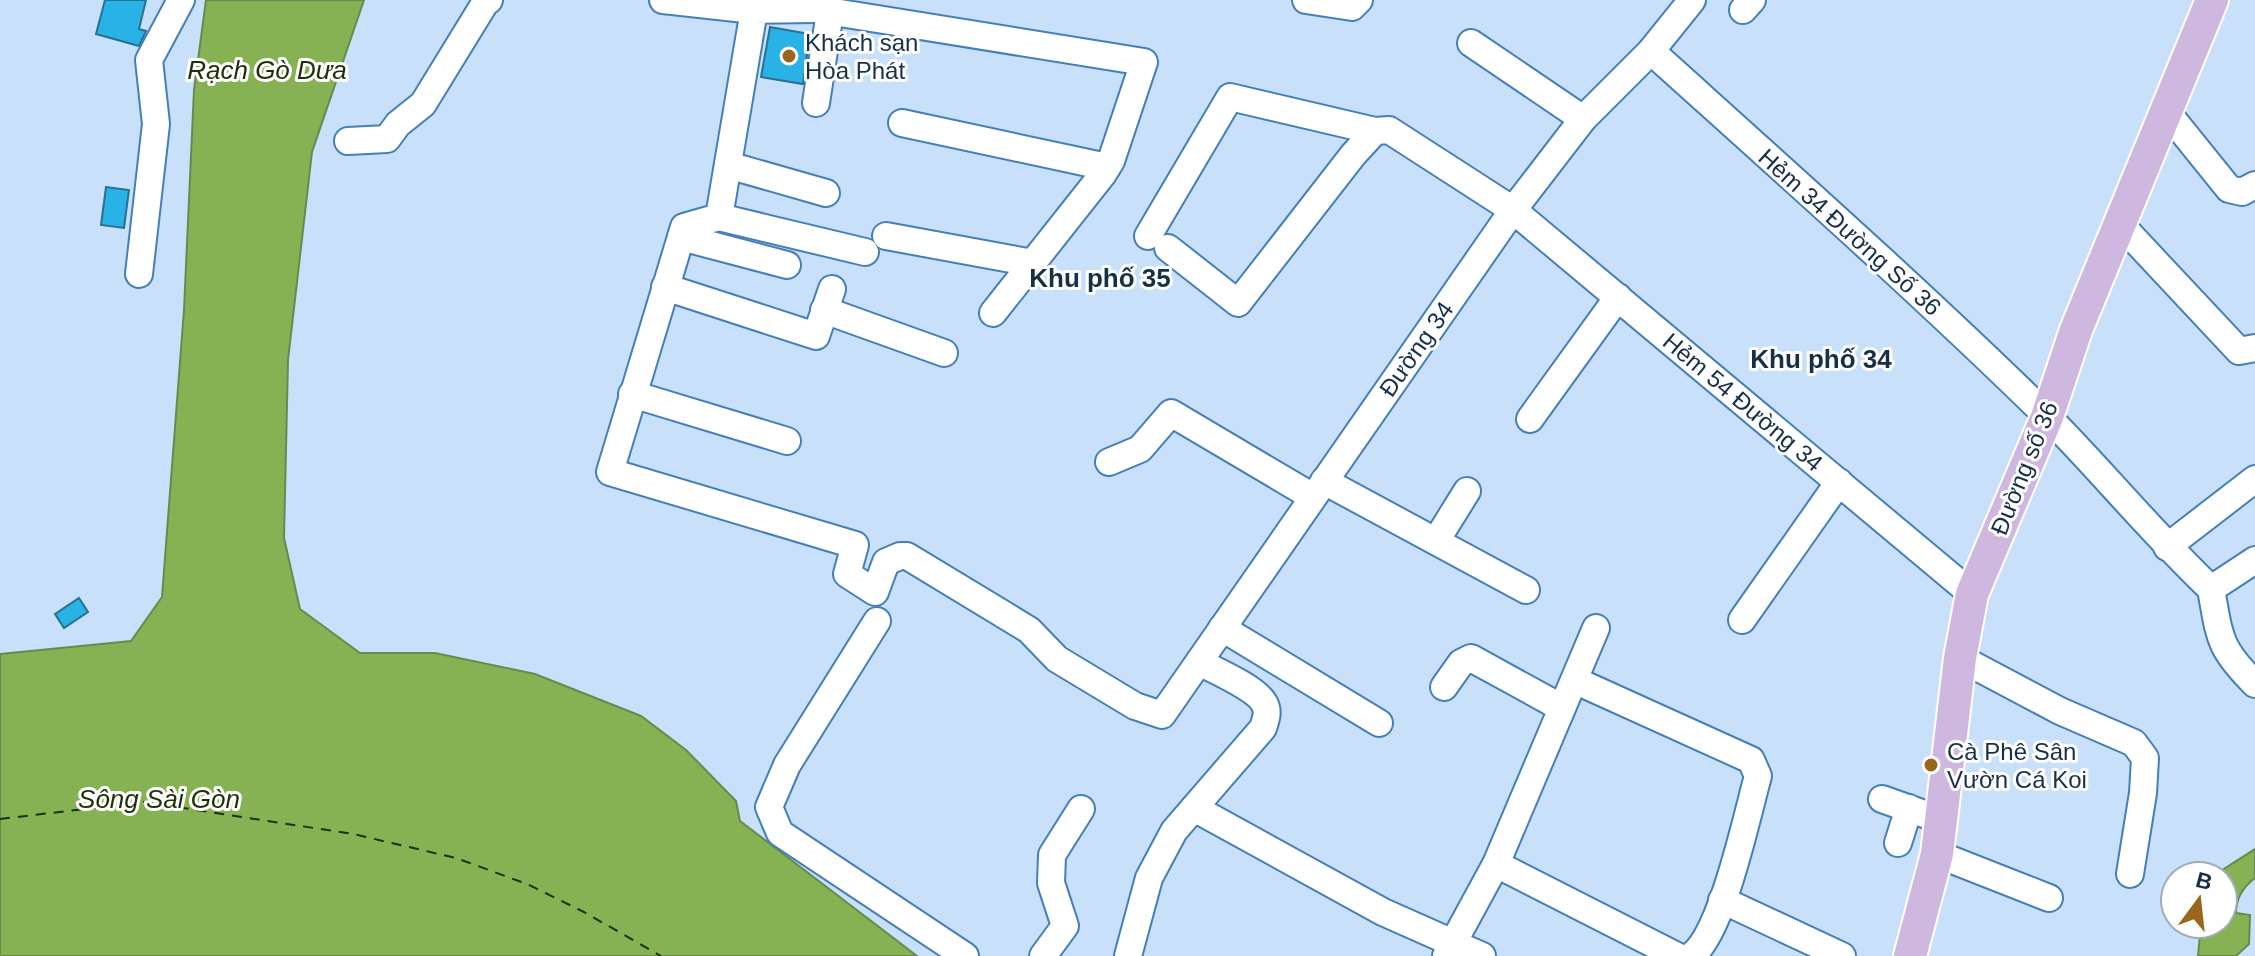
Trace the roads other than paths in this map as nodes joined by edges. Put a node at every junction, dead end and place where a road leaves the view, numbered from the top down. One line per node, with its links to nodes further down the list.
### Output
1 (181, 0): 30 (street)
2 (489, 0): 17 (street)
3 (663, 0): 9 (street)
4 (1306, 0): 5 (street)
5 (1359, 0)
6 (1692, 0): 11 (street, Đường 34)
7 (2212, 0): 13 (main road, Đường số 36)
8 (820, 7): 9 (street); 12 (street); 19 (street)
9 (754, 10): 18 (street)
10 (1471, 43): 14 (street)
11 (1651, 51): 14 (street, Đường 34); 37 (street, Hẻm 34 Đường Số 36)
12 (816, 103)
13 (2166, 111): 20 (street); 24 (main road, Đường số 36)
14 (1583, 119): 22 (street, Đường 34)
15 (902, 123): 19 (street)
16 (1375, 131): 16 (street, Hẻm 54 Đường 34); 22 (street, Hẻm 54 Đường 34)
17 (348, 141)
18 (728, 165): 21 (street); 23 (street)
19 (1107, 167): 28 (street)
20 (2255, 185)
21 (826, 193)
22 (1513, 210): 32 (street, Hẻm 54 Đường 34); 43 (street, Đường 34)
23 (719, 217): 26 (street); 27 (street)
24 (2120, 224): 34 (street); 37 (main road, Đường số 36)
25 (886, 236): 28 (street)
26 (681, 237): 29 (street); 31 (street)
27 (865, 252)
28 (1033, 263): 33 (street)
29 (787, 265)
30 (139, 274)
31 (665, 287): 35 (street); 36 (street)
32 (1618, 297): 38 (street); 42 (street, Hẻm 54 Đường 34)
33 (993, 313)
34 (2255, 348)
35 (944, 353)
36 (632, 394): 39 (street); 56 (street, Đường 34)
37 (2047, 417): 46 (street, Hẻm 34 Đường Số 36); 50 (main road, Đường số 36)
38 (1530, 419)
39 (787, 441)
40 (1109, 462): 43 (street)
41 (2255, 479): 46 (street)
42 (1839, 482): 50 (street, Hẻm 54 Đường 34); 51 (street)
43 (1319, 489): 45 (street); 53 (street, Đường 34)
44 (1467, 491): 45 (street)
45 (1436, 541): 49 (street)
46 (2167, 547): 48 (street, Hẻm 34 Đường Số 36)
47 (2255, 560): 48 (street)
48 (2211, 589): 58 (street)
49 (1526, 590)
50 (1972, 594): 55 (main road, Đường số 36)
51 (1742, 620)
52 (877, 621): 75 (street)
53 (1222, 628): 56 (street, Đường 34); 61 (street)
54 (1596, 628): 60 (street)
55 (1960, 658): 66 (main road, Đường số 36); 70 (street)
56 (1199, 662): 63 (street)
57 (1583, 684): 72 (street)
58 (2255, 684)
59 (1444, 687): 60 (street)
60 (1562, 708): 69 (street)
61 (1379, 723)
62 (1882, 799): 64 (street)
63 (1194, 808): 74 (street); 77 (street)
64 (1909, 808): 66 (street); 67 (street)
65 (1081, 809): 76 (street)
66 (1941, 820): 68 (main road, Đường số 36)
67 (1898, 843)
68 (1937, 854): 71 (street); 82 (main road, Đường số 36)
69 (1496, 864): 74 (street); 79 (street)
70 (2130, 874)
71 (2049, 898)
72 (1722, 900): 73 (street); 80 (street)
73 (1789, 945): 81 (street)
74 (1449, 950): 78 (street)
75 (965, 956)
76 (1043, 956)
77 (1128, 956)
78 (1482, 956)
79 (1677, 956)
80 (1691, 956)
81 (1842, 956)
82 (1910, 956)

